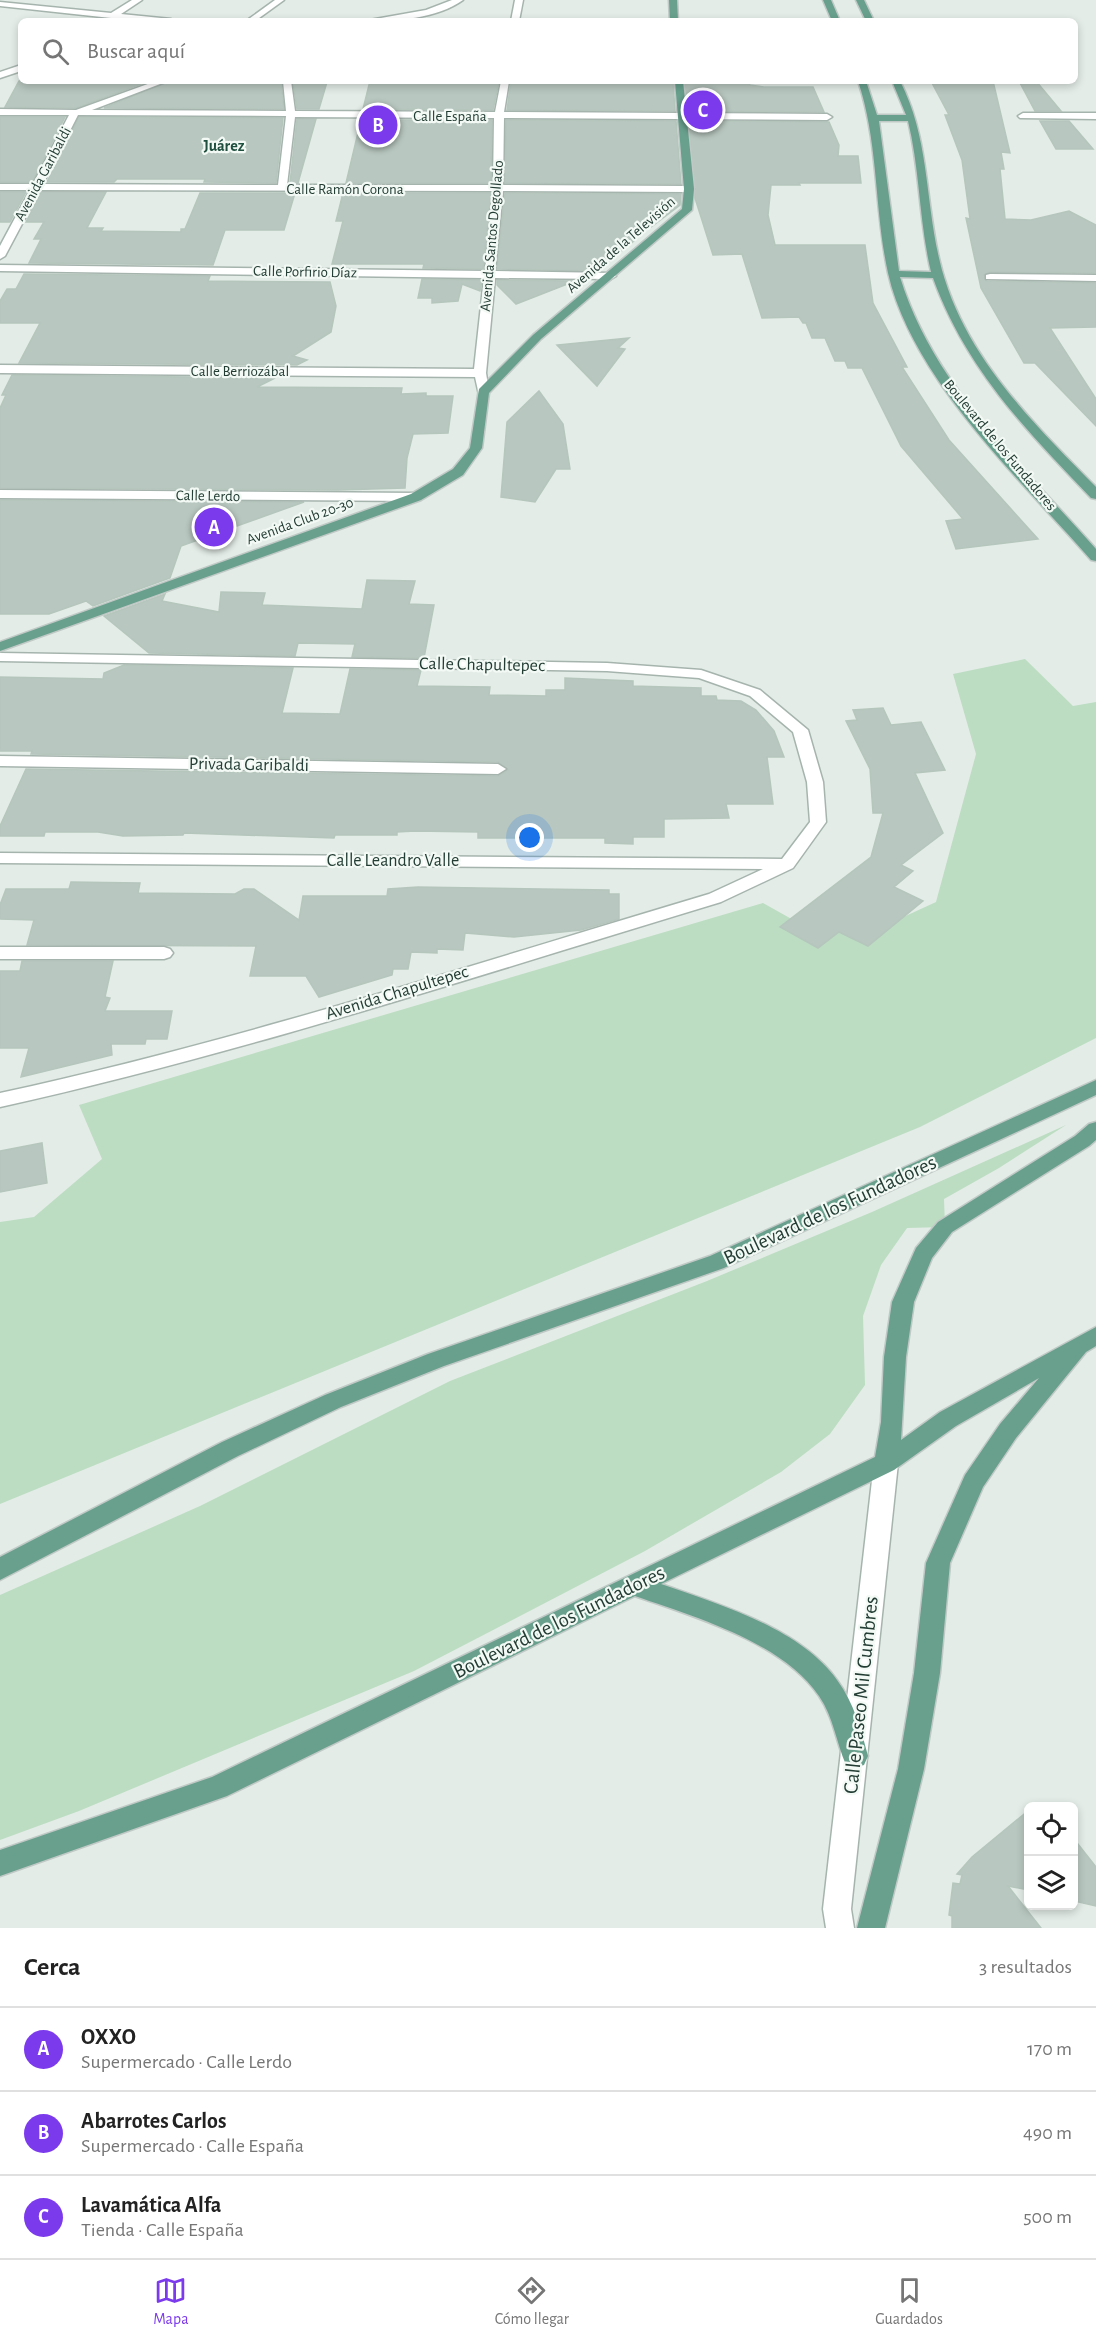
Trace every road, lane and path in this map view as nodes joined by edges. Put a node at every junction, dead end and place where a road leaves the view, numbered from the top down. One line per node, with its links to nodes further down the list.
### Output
1 (138, 0): 10 (street)
2 (280, 0): 13 (street)
3 (450, 0): 4 (street)
4 (458, 0): 14 (street)
5 (519, 0): 15 (street)
6 (673, 0): 16 (main road)
7 (827, 0): 17 (main road)
8 (860, 0): 18 (main road)
9 (0, 4): 10 (street)
10 (113, 15): 11 (street); 12 (street)
11 (108, 18)
12 (142, 18)
13 (254, 18)
14 (388, 18)
15 (516, 18)
16 (674, 18)
17 (835, 18)
18 (869, 18)
19 (18, 69): 20 (street)
20 (0, 75)
21 (156, 84): 28 (street, Avenida Garibaldi)
22 (287, 84): 29 (street)
23 (504, 84): 30 (street, Avenida Santos Degollado)
24 (679, 84): 33 (main road, Avenida de la Televisión)
25 (863, 84): 35 (main road, Boulevard de los Fundadores)
26 (897, 84): 36 (main road, Boulevard de los Fundadores)
27 (0, 112): 28 (street, Calle España)
28 (75, 113): 29 (street, Calle España); 38 (street, Avenida Garibaldi)
29 (291, 115): 30 (street, Calle España); 40 (street)
30 (499, 116): 33 (street, Calle España); 39 (street, Avenida Santos Degollado)
31 (1023, 116): 32 (street)
32 (1096, 116)
33 (681, 117): 34 (street, Calle España); 41 (main road, Avenida de la Televisión)
34 (827, 117)
35 (875, 118): 36 (main road); 47 (main road, Boulevard de los Fundadores)
36 (912, 118): 48 (main road, Boulevard de los Fundadores)
37 (0, 187): 38 (street, Calle Ramón Corona)
38 (36, 187): 40 (street, Calle Ramón Corona); 43 (street, Avenida Garibaldi)
39 (498, 188): 40 (street, Calle Ramón Corona); 41 (street, Calle Ramón Corona); 46 (street, Avenida Santos Degollado)
40 (282, 189)
41 (689, 189): 49 (main road, Avenida de la Televisión)
42 (0, 226): 43 (street)
43 (16, 226): 44 (street, Avenida Garibaldi)
44 (0, 256)
45 (0, 268): 46 (street, Calle Porfirio Díaz)
46 (489, 274): 49 (street, Calle Porfirio Díaz); 53 (street, Avenida Santos Degollado)
47 (894, 274): 48 (main road); 58 (main road, Boulevard de los Fundadores)
48 (937, 275): 56 (main road, Boulevard de los Fundadores)
49 (611, 276): 54 (main road, Avenida de la Televisión)
50 (990, 277): 51 (street)
51 (1096, 279)
52 (0, 369): 53 (street, Calle Berriozábal)
53 (480, 373): 54 (street, Avenida Santos Degollado)
54 (483, 392): 57 (main road, Avenida Club 20-30)
55 (0, 494): 57 (street, Calle Lerdo)
56 (1096, 495)
57 (416, 498): 59 (main road, Avenida Club 20-30)
58 (1096, 557)
59 (0, 647)
60 (0, 657): 64 (street, Calle Chapultepec)
61 (0, 761): 62 (street, Privada Garibaldi)
62 (498, 769)
63 (0, 858): 64 (street, Calle Leandro Valle)
64 (787, 864): 68 (street, Avenida Chapultepec)
65 (0, 952): 66 (street)
66 (164, 953)
67 (1096, 1087): 72 (main road, Boulevard de los Fundadores)
68 (0, 1100)
69 (1096, 1129): 71 (main road)
70 (1089, 1340): 71 (main road, Boulevard de los Fundadores); 77 (main road)
71 (886, 1463): 73 (main road, Boulevard de los Fundadores); 74 (street, Calle Paseo Mil Cumbres)
72 (0, 1569)
73 (636, 1586): 74 (main road); 75 (main road, Boulevard de los Fundadores)
74 (855, 1756): 76 (street, Calle Paseo Mil Cumbres)
75 (0, 1863)
76 (840, 1928)
77 (871, 1928)

